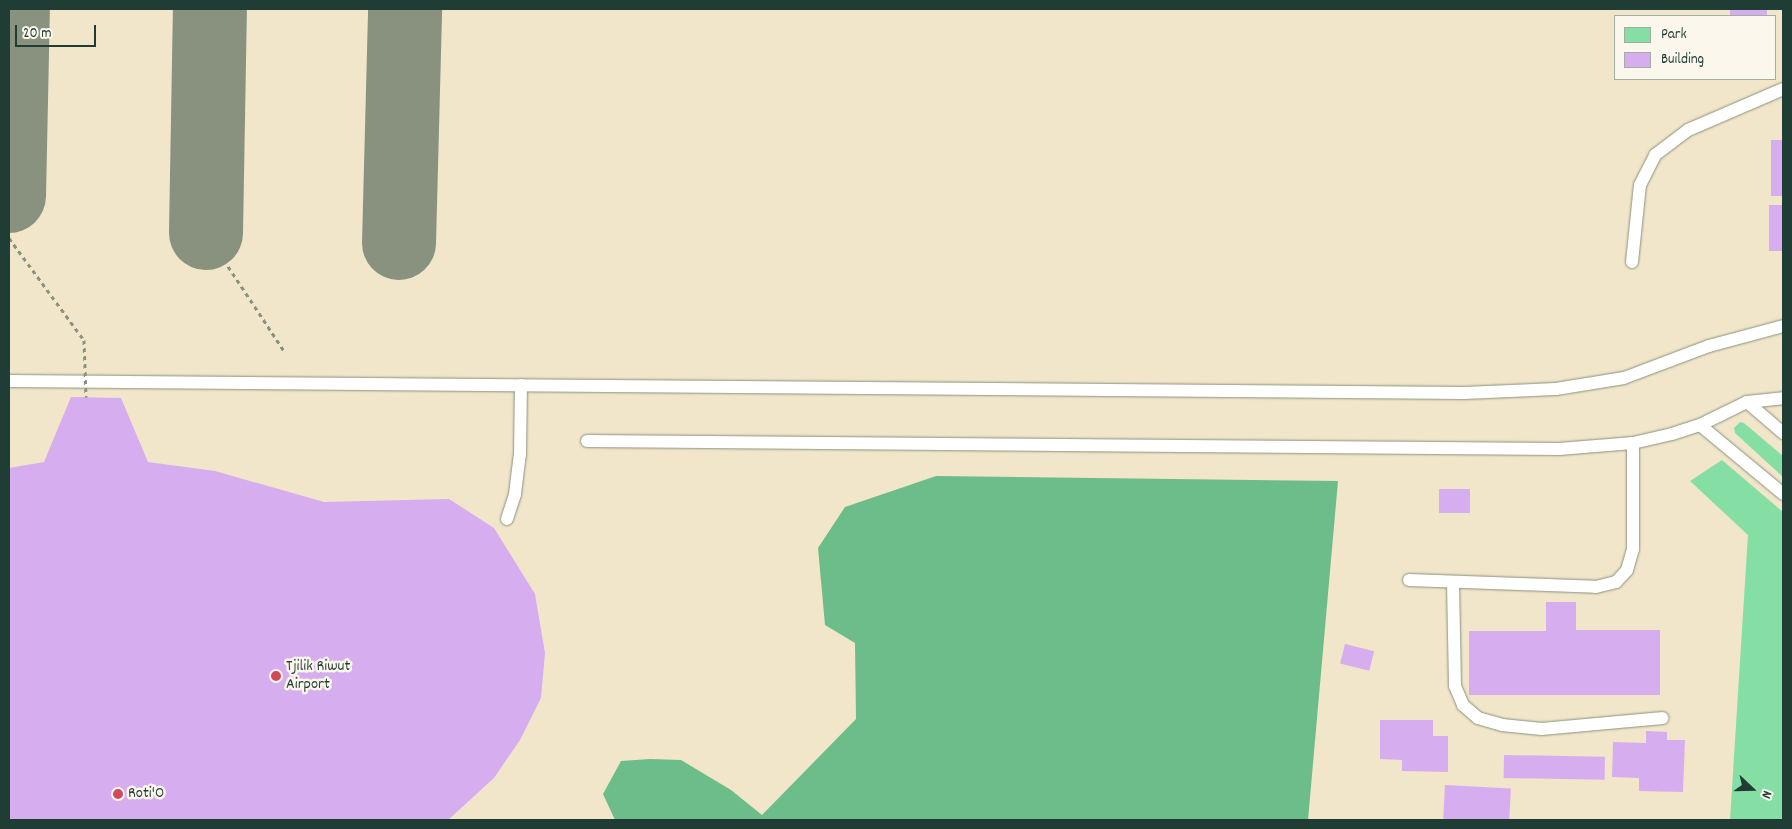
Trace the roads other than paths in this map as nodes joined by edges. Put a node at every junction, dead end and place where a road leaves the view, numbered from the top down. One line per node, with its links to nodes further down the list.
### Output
1 (1783, 89): 2 (lane)
2 (1632, 262)
3 (1783, 326): 5 (lane)
4 (9, 381): 5 (lane)
5 (521, 385): 13 (lane)
6 (1783, 398): 7 (lane)
7 (1747, 402): 8 (lane); 9 (lane)
8 (1700, 425): 11 (lane); 12 (lane)
9 (1783, 433)
10 (587, 441): 11 (lane)
11 (1633, 443): 15 (lane)
12 (1783, 494)
13 (507, 519)
14 (1409, 580): 15 (lane)
15 (1453, 582): 16 (lane)
16 (1662, 718)

